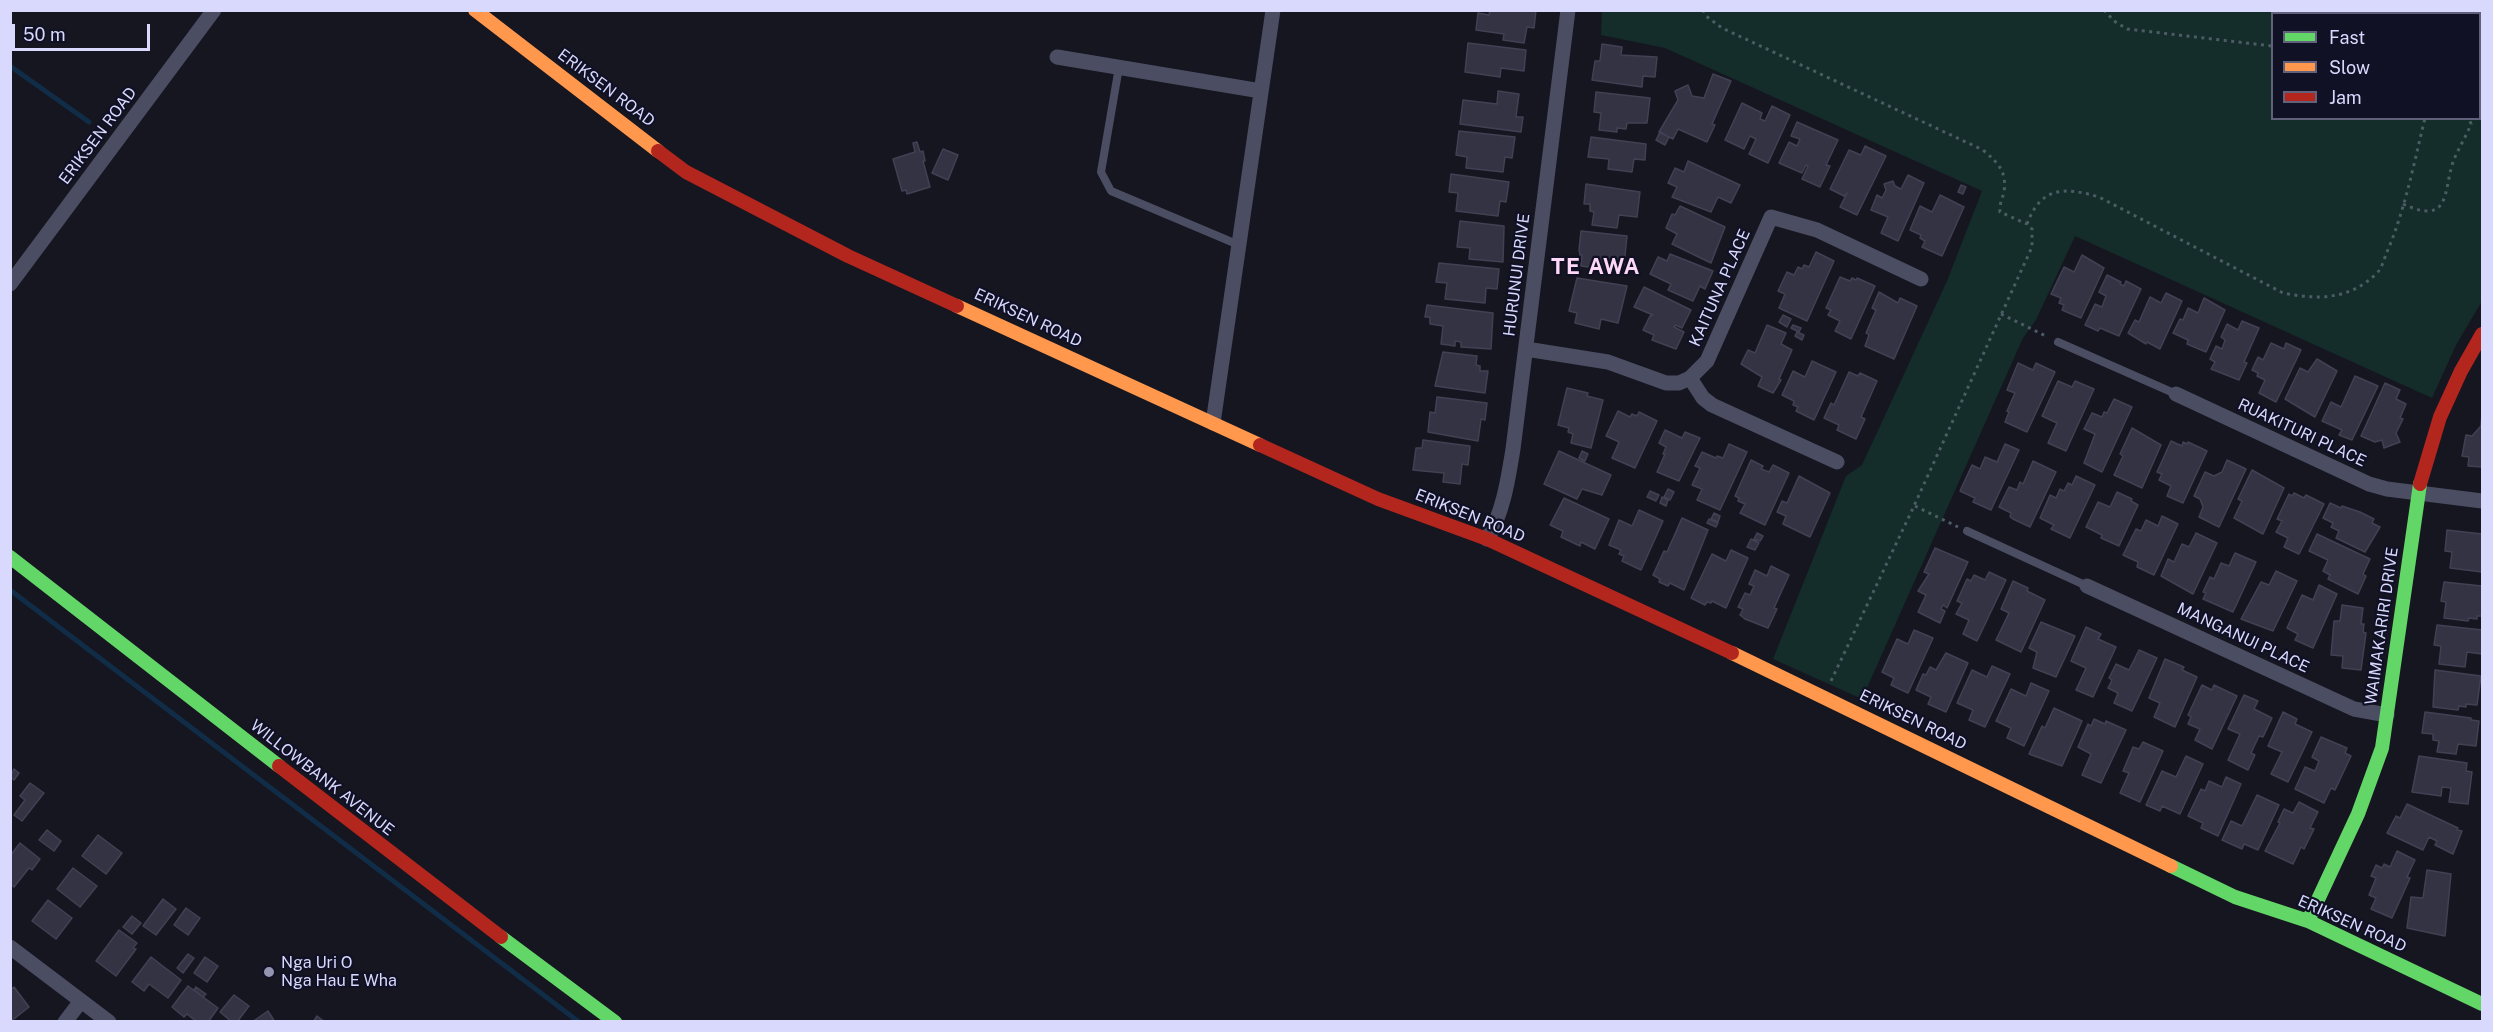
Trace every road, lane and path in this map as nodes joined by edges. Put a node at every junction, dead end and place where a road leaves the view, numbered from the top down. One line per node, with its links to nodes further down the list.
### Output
1 (214, 10): 17 (street, ERIKSEN ROAD)
2 (475, 10): 24 (street, ERIKSEN ROAD)
3 (1273, 10): 10 (street)
4 (1568, 10): 21 (street, HURUNUI DRIVE)
5 (1703, 10): 14 (path)
6 (2104, 10): 7 (path)
7 (2271, 46)
8 (1057, 57): 9 (street)
9 (1119, 67): 10 (street); 15 (lane)
10 (1261, 91): 15 (street)
11 (2424, 120): 13 (path)
12 (2470, 120): 13 (path)
13 (2403, 204): 14 (path)
14 (2027, 224): 18 (path)
15 (1239, 245): 24 (street)
16 (1921, 279): 22 (street, KAITUNA PLACE)
17 (10, 284)
18 (2001, 314): 20 (path); 28 (path)
19 (2482, 334): 26 (street, WAIMAKARIRI DRIVE)
20 (2058, 342): 23 (lane)
21 (1526, 349): 22 (street); 30 (street, HURUNUI DRIVE)
22 (1690, 378): 25 (street)
23 (2176, 394): 26 (street, RUAKITURI PLACE)
24 (1213, 423): 30 (street, ERIKSEN ROAD)
25 (1838, 462)
26 (2417, 493): 27 (street, RUAKITURI PLACE); 34 (street, WAIMAKARIRI DRIVE)
27 (2482, 501)
28 (1914, 506): 29 (path); 33 (path)
29 (1967, 531): 32 (lane)
30 (1487, 539): 33 (street, ERIKSEN ROAD)
31 (10, 557): 41 (street, WILLOWBANK AVENUE)
32 (2087, 586): 34 (street, MANGANUI PLACE)
33 (1823, 696): 35 (street, ERIKSEN ROAD)
34 (2387, 715): 35 (street, WAIMAKARIRI DRIVE)
35 (2308, 921): 38 (street, ERIKSEN ROAD)
36 (10, 947): 37 (street)
37 (81, 1001): 39 (street); 40 (street)
38 (2482, 1004)
39 (65, 1022)
40 (109, 1022)
41 (615, 1022)

